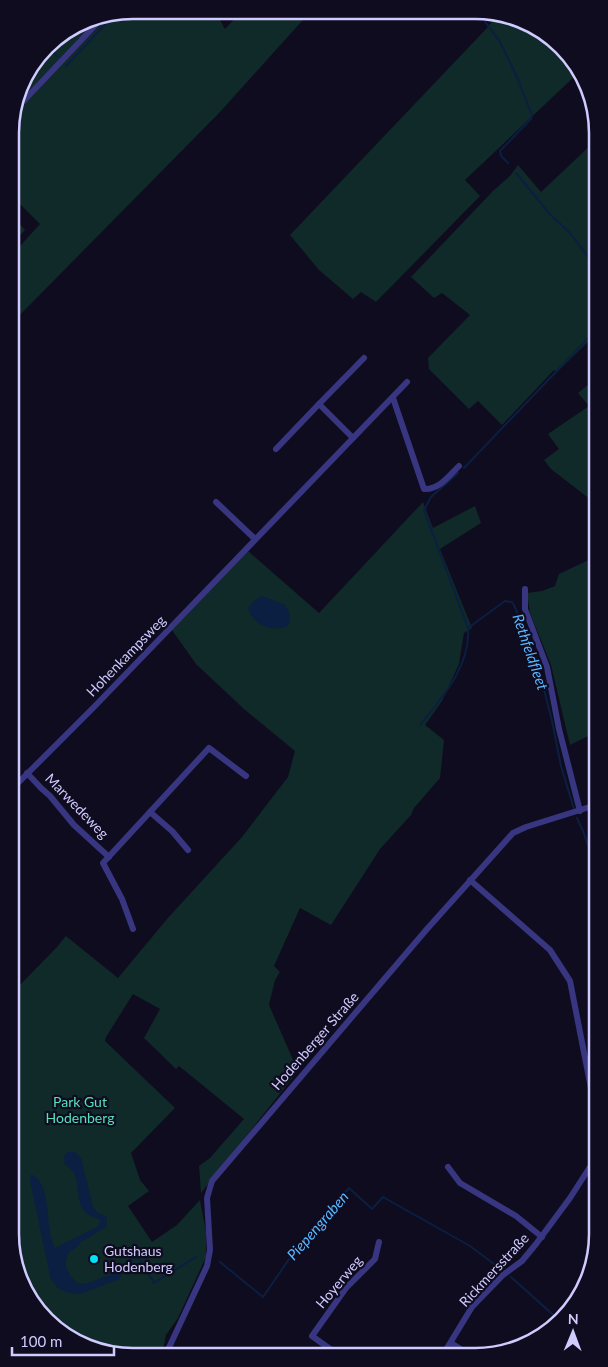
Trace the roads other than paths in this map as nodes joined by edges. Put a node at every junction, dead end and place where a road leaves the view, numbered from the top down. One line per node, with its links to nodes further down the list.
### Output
1 (97, 25): 2 (street)
2 (23, 102)
3 (364, 358): 6 (street)
4 (407, 382): 5 (street, Hohenkampsweg)
5 (393, 398): 7 (street, Hohenkampsweg); 9 (street)
6 (319, 404): 7 (street); 8 (street)
7 (354, 438): 11 (street, Hohenkampsweg)
8 (276, 449)
9 (459, 466)
10 (216, 502): 11 (street)
11 (255, 539): 13 (street, Hohenkampsweg)
12 (525, 589): 17 (street)
13 (27, 773): 15 (street, Hohenkampsweg); 20 (street, Marwedeweg)
14 (246, 776): 18 (street, Marwedeweg)
15 (19, 782)
16 (589, 808): 17 (street, Hodenberger Straße)
17 (580, 811): 21 (street, Hodenberger Straße)
18 (150, 812): 19 (street); 20 (street, Marwedeweg)
19 (188, 850)
20 (109, 857): 22 (street, Marwedeweg)
21 (470, 880): 23 (street); 29 (street, Hodenberger Straße)
22 (133, 929)
23 (589, 1078)
24 (448, 1167): 26 (street)
25 (589, 1168): 26 (street, Rickmersstraße)
26 (542, 1237): 28 (street, Rickmersstraße)
27 (379, 1242): 30 (street, Hoyerweg)
28 (451, 1343): 31 (street, Rickmersstraße); 32 (street)
29 (169, 1348)
30 (329, 1348)
31 (448, 1348)
32 (459, 1348)

